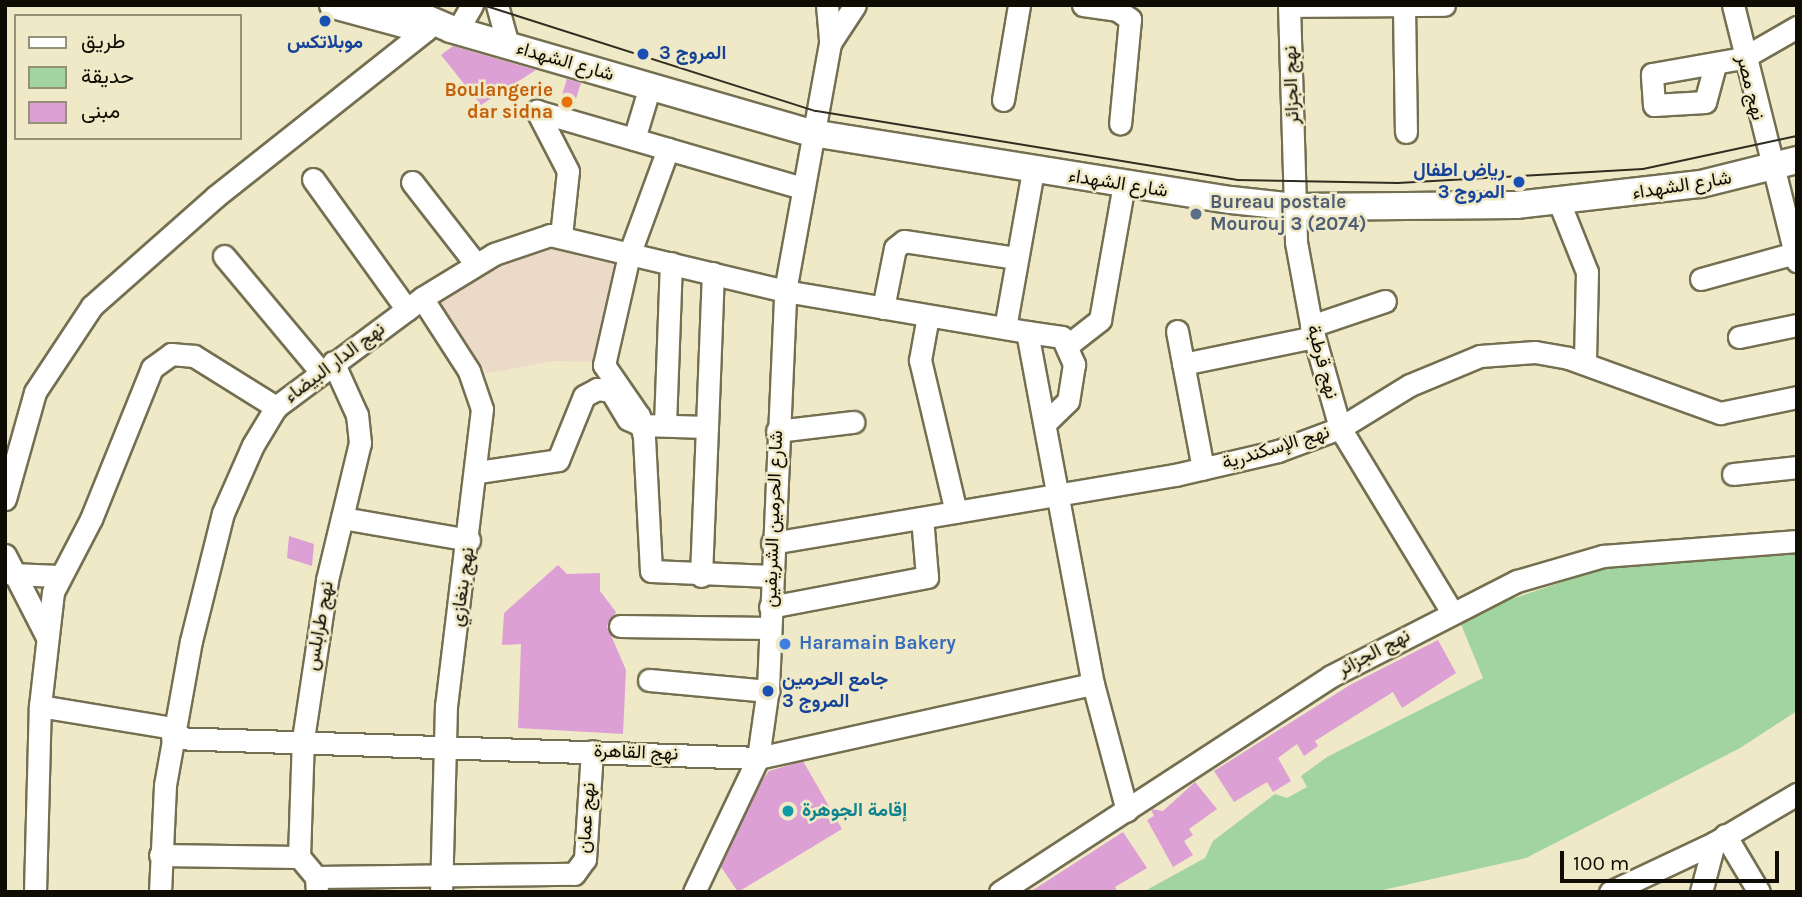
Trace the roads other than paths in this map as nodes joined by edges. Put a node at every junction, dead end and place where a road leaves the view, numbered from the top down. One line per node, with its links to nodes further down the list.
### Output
1 (333, 5): 13 (main road, شارع الشهداء)
2 (395, 5): 13 (main road, شارع الشهداء)
3 (472, 5): 13 (street)
4 (497, 5): 16 (street)
5 (827, 5): 15 (street)
6 (855, 5): 15 (street)
7 (1019, 5): 20 (street)
8 (1083, 5): 21 (street)
9 (1444, 5): 12 (street)
10 (1733, 5): 17 (street, نهج مصر)
11 (1289, 6): 12 (street); 33 (street, نهج الجزائر)
12 (1404, 6): 22 (street)
13 (441, 27): 16 (main road, شارع الشهداء); 72 (street)
14 (1797, 27): 17 (street)
15 (830, 43): 23 (street, شارع الحرمين الشريفين)
16 (508, 45): 19 (main road, شارع الشهداء)
17 (1743, 58): 18 (street); 26 (street, نهج مصر)
18 (1715, 65)
19 (650, 86): 23 (main road, شارع الشهداء); 24 (street)
20 (1003, 100)
21 (1120, 124)
22 (1406, 132)
23 (812, 133): 27 (main road, شارع الشهداء); 31 (street, شارع الحرمين الشريفين)
24 (634, 139): 25 (street); 34 (street)
25 (668, 149): 31 (street); 35 (street)
26 (1785, 165): 32 (main road, شارع الشهداء); 37 (street, نهج مصر)
27 (1033, 171): 30 (main road, شارع الشهداء); 38 (street)
28 (313, 179): 45 (street, نهج بنغازي)
29 (412, 182): 39 (street)
30 (1124, 184): 33 (main road, شارع الشهداء); 54 (street)
31 (799, 187): 43 (street, شارع الحرمين الشريفين)
32 (1559, 202): 33 (main road, شارع الشهداء); 56 (street)
33 (1294, 207): 51 (street, نهج قرطبة)
34 (561, 236): 35 (street, نهج الدار البيضاء); 39 (street, نهج الدار البيضاء)
35 (629, 255): 40 (street, نهج الدار البيضاء); 62 (street)
36 (224, 256): 57 (street, نهج طرابلس)
37 (1796, 257): 42 (street)
38 (1017, 258): 46 (street); 49 (street)
39 (475, 263): 45 (street, نهج الدار البيضاء)
40 (671, 263): 41 (street, نهج الدار البيضاء); 63 (street)
41 (713, 273): 43 (street, نهج الدار البيضاء); 64 (street)
42 (1701, 279)
43 (785, 291): 46 (street, نهج الدار البيضاء); 66 (street, شارع الحرمين الشريفين)
44 (1385, 301): 51 (street)
45 (414, 304): 57 (street, نهج الدار البيضاء); 69 (street, نهج بنغازي)
46 (883, 308): 47 (street, نهج الدار البيضاء)
47 (928, 316): 49 (street, نهج الدار البيضاء); 73 (street)
48 (1797, 325): 53 (street)
49 (1004, 328): 52 (street, نهج الدار البيضاء)
50 (1177, 331): 55 (street)
51 (1313, 331): 55 (street); 65 (street, نهج قرطبة)
52 (1027, 332): 54 (street, نهج الدار البيضاء); 61 (street)
53 (1739, 337)
54 (1068, 345): 61 (street)
55 (1183, 363): 68 (street)
56 (1585, 363): 58 (street, نهج الإسكندرية); 65 (street, نهج الإسكندرية)
57 (327, 367): 59 (street, نهج الدار البيضاء); 74 (street, نهج طرابلس)
58 (1797, 397)
59 (276, 407): 80 (street); 91 (street, نهج الدار البيضاء)
60 (853, 422): 66 (street)
61 (1046, 422): 71 (street)
62 (641, 425): 63 (street); 69 (street); 81 (street)
63 (665, 425): 64 (street)
64 (707, 427): 81 (street)
65 (1340, 428): 68 (street, نهج الإسكندرية); 83 (street, نهج قرطبة)
66 (777, 431): 78 (street, شارع الحرمين الشريفين)
67 (1797, 467): 70 (street)
68 (1203, 469): 71 (street, نهج الإسكندرية)
69 (478, 472): 76 (street, نهج بنغازي)
70 (1733, 474)
71 (1062, 495): 73 (street, نهج الإسكندرية); 88 (street)
72 (5, 499)
73 (956, 512): 75 (street, نهج الإسكندرية)
74 (342, 518): 76 (street); 92 (street, نهج طرابلس)
75 (922, 518): 78 (street, نهج الإسكندرية); 84 (street)
76 (469, 540): 93 (street, نهج بنغازي)
77 (1797, 541): 83 (street, نهج الجزائر)
78 (772, 543): 82 (street, شارع الحرمين الشريفين)
79 (8, 564): 80 (street); 86 (street)
80 (59, 576): 86 (street)
81 (701, 576): 82 (street)
82 (771, 576): 84 (street, شارع الحرمين الشريفين)
83 (1452, 612): 97 (street, نهج الجزائر)
84 (770, 617): 85 (street); 89 (street, شارع الحرمين الشريفين)
85 (620, 626)
86 (47, 637): 90 (street)
87 (649, 680): 89 (street)
88 (1093, 684): 95 (street, نهج القاهرة); 97 (street)
89 (768, 691): 95 (street, شارع الحرمين الشريفين)
90 (40, 706): 91 (street, نهج القاهرة); 104 (street)
91 (172, 733): 92 (street, نهج القاهرة); 99 (street, نهج الدار البيضاء)
92 (303, 739): 93 (street, نهج القاهرة); 100 (street, نهج طرابلس)
93 (445, 746): 94 (street, نهج القاهرة); 102 (street, نهج بنغازي)
94 (592, 751): 95 (street, نهج القاهرة); 103 (street, نهج عمان)
95 (758, 758): 106 (street, شارع الحرمين الشريفين)
96 (1797, 794): 98 (street)
97 (1126, 811): 107 (street, نهج الجزائر)
98 (1720, 839): 108 (street); 109 (street); 110 (street)
99 (160, 855): 100 (street); 105 (street, نهج الدار البيضاء)
100 (299, 857): 101 (street)
101 (317, 884): 102 (street, نهج عمان)
102 (441, 884): 103 (street, نهج عمان)
103 (557, 884)
104 (35, 892)
105 (160, 892)
106 (694, 892)
107 (1000, 892)
108 (1610, 892)
109 (1701, 892)
110 (1759, 892)

